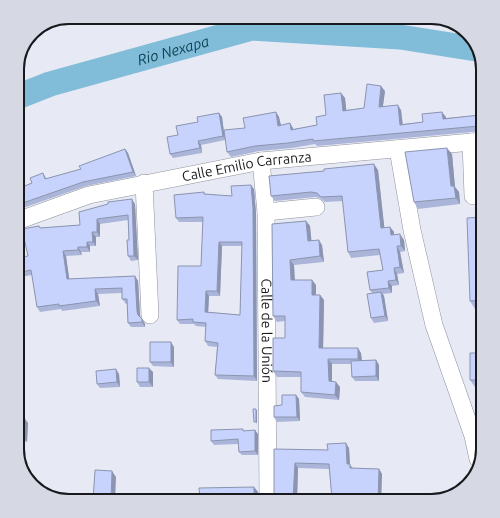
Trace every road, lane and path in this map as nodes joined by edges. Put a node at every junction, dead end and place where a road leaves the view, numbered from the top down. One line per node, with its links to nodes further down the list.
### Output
1 (476, 142): 2 (street, Calle Emilio Carranza)
2 (398, 148): 4 (street, Calle Emilio Carranza); 11 (street)
3 (476, 156): 6 (street)
4 (260, 161): 5 (street, Calle Emilio Carranza); 8 (street, Calle de la Unión)
5 (144, 183): 9 (street, Calle Emilio Carranza); 10 (street)
6 (473, 196)
7 (316, 207): 8 (street)
8 (266, 212): 12 (street, Calle de la Unión)
9 (24, 218)
10 (150, 315)
11 (476, 450)
12 (268, 494)

